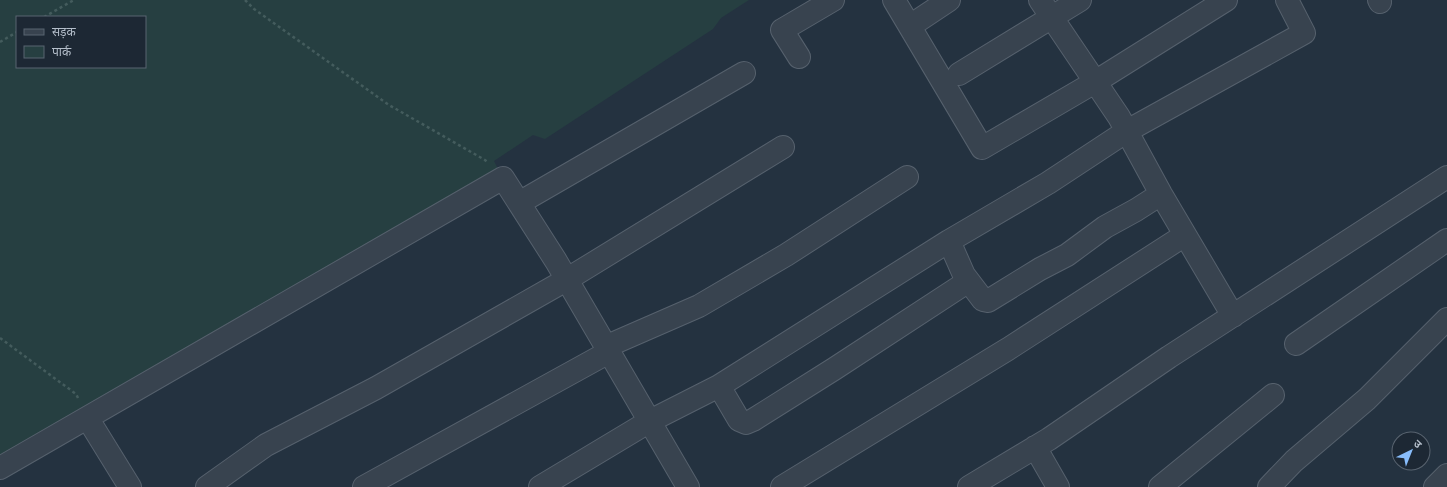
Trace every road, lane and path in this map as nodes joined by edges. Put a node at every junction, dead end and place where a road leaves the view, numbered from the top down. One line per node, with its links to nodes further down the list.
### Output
1 (74, 0): 10 (path)
2 (245, 0): 22 (path)
3 (833, 0): 14 (street)
4 (894, 0): 17 (street)
5 (949, 0): 11 (street)
6 (1080, 0): 9 (street)
7 (1226, 0): 17 (street)
8 (1287, 0): 18 (street)
9 (1046, 9): 16 (street); 17 (street)
10 (46, 16)
11 (919, 20)
12 (16, 33): 13 (path)
13 (0, 42)
14 (799, 57)
15 (744, 73): 24 (street)
16 (959, 74)
17 (1095, 82): 18 (street)
18 (1127, 131): 23 (street); 27 (street)
19 (783, 147): 29 (street)
20 (907, 177): 34 (street)
21 (1447, 177): 30 (street)
22 (503, 178): 24 (street); 37 (street)
23 (1161, 194): 25 (street); 28 (street)
24 (519, 203): 29 (street)
25 (1186, 235): 30 (street); 47 (street)
26 (1447, 240): 33 (street)
27 (948, 241): 28 (street); 35 (street)
28 (964, 275): 35 (street)
29 (566, 280): 34 (street); 43 (street)
30 (1233, 316): 39 (street)
31 (1447, 319): 51 (street)
32 (0, 338): 37 (path)
33 (1296, 344)
34 (607, 349): 38 (street); 44 (street)
35 (718, 386): 38 (street)
36 (1273, 396): 50 (street)
37 (88, 419): 40 (street); 42 (street)
38 (650, 421): 45 (street); 46 (street)
39 (1036, 447): 48 (street); 49 (street)
40 (0, 468)
41 (1447, 475): 52 (street)
42 (130, 487)
43 (207, 487)
44 (364, 487)
45 (540, 487)
46 (688, 487)
47 (782, 487)
48 (969, 487)
49 (1058, 487)
50 (1160, 487)
51 (1269, 487)
52 (1435, 487)

